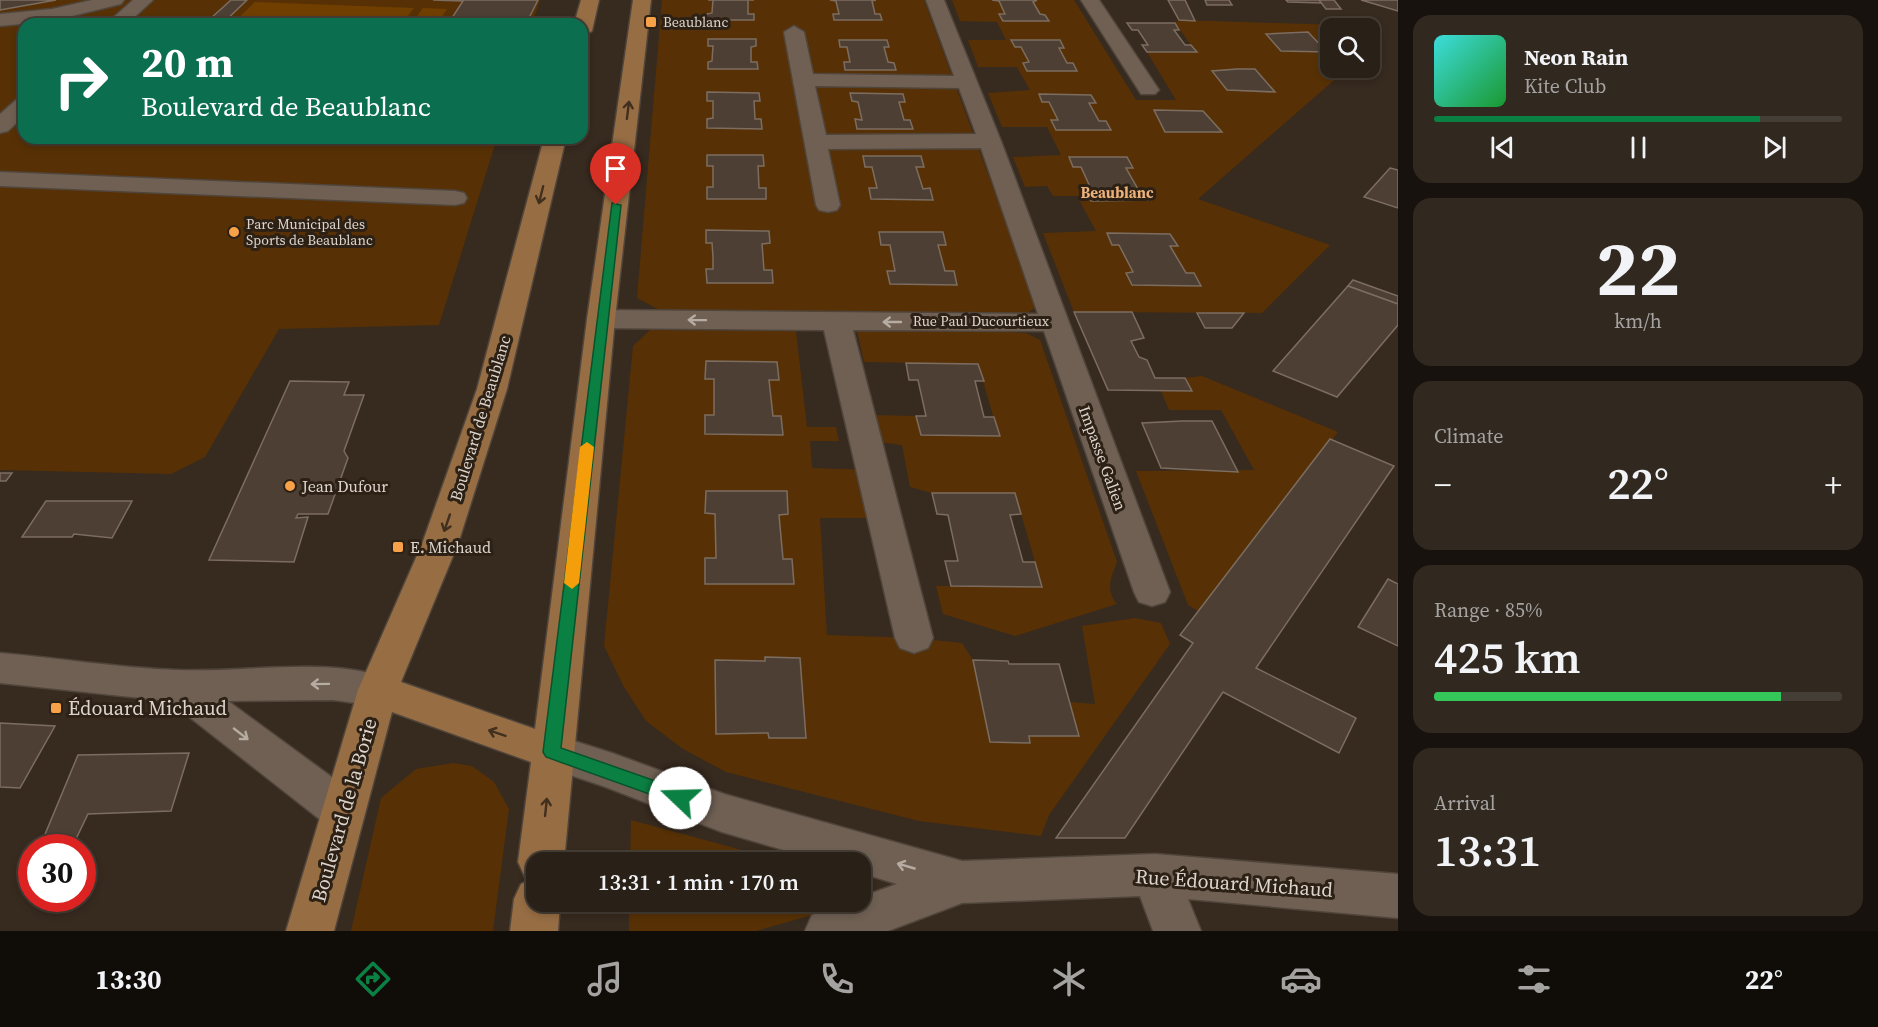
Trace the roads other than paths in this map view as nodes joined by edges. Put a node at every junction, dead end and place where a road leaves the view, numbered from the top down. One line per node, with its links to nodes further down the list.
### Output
1 (115, 0): 8 (street)
2 (144, 0): 9 (street)
3 (590, 0): 10 (main road)
4 (642, 0): 24 (main road, one-way to 4)
5 (935, 0): 14 (street, Rue Paul Ducourtieux)
6 (1090, 0): 15 (street)
7 (18, 18): 11 (street)
8 (20, 18)
9 (123, 18)
10 (585, 18)
11 (0, 20)
12 (794, 32): 13 (street)
13 (804, 80): 14 (street); 19 (street)
14 (966, 82): 18 (street, Rue Paul Ducourtieux)
15 (1148, 90)
16 (18, 110): 17 (street)
17 (0, 126)
18 (990, 141): 19 (street); 26 (street, Rue Paul Ducourtieux)
19 (815, 142): 23 (street)
20 (553, 144): 31 (main road, Boulevard de Beaublanc, one-way to 31)
21 (0, 179): 22 (street)
22 (455, 198)
23 (828, 205)
24 (601, 319): 25 (street, Rue Paul Ducourtieux, one-way to 24); 32 (main road)
25 (837, 321): 26 (street, Rue Paul Ducourtieux, one-way to 25); 28 (street)
26 (1056, 323): 27 (street, Impasse Galien)
27 (1152, 592)
28 (914, 638)
29 (0, 668): 30 (street)
30 (178, 686): 31 (street, one-way to 30); 33 (street, one-way to 33)
31 (378, 690): 32 (main road, Rue Édouard Michaud, one-way to 31); 33 (main road, Boulevard de la Borie)
32 (552, 752): 34 (main road, one-way to 32); 36 (street, Rue Édouard Michaud, one-way to 32)
33 (344, 811): 39 (main road, Boulevard de la Borie)
34 (542, 852)
35 (1155, 875): 36 (street, Rue Édouard Michaud); 37 (street, Rue Édouard Michaud); 42 (street)
36 (962, 882): 41 (street, Rue Édouard Michaud)
37 (1398, 896)
38 (536, 912): 40 (main road)
39 (310, 931)
40 (534, 931)
41 (829, 931)
42 (1177, 931)

